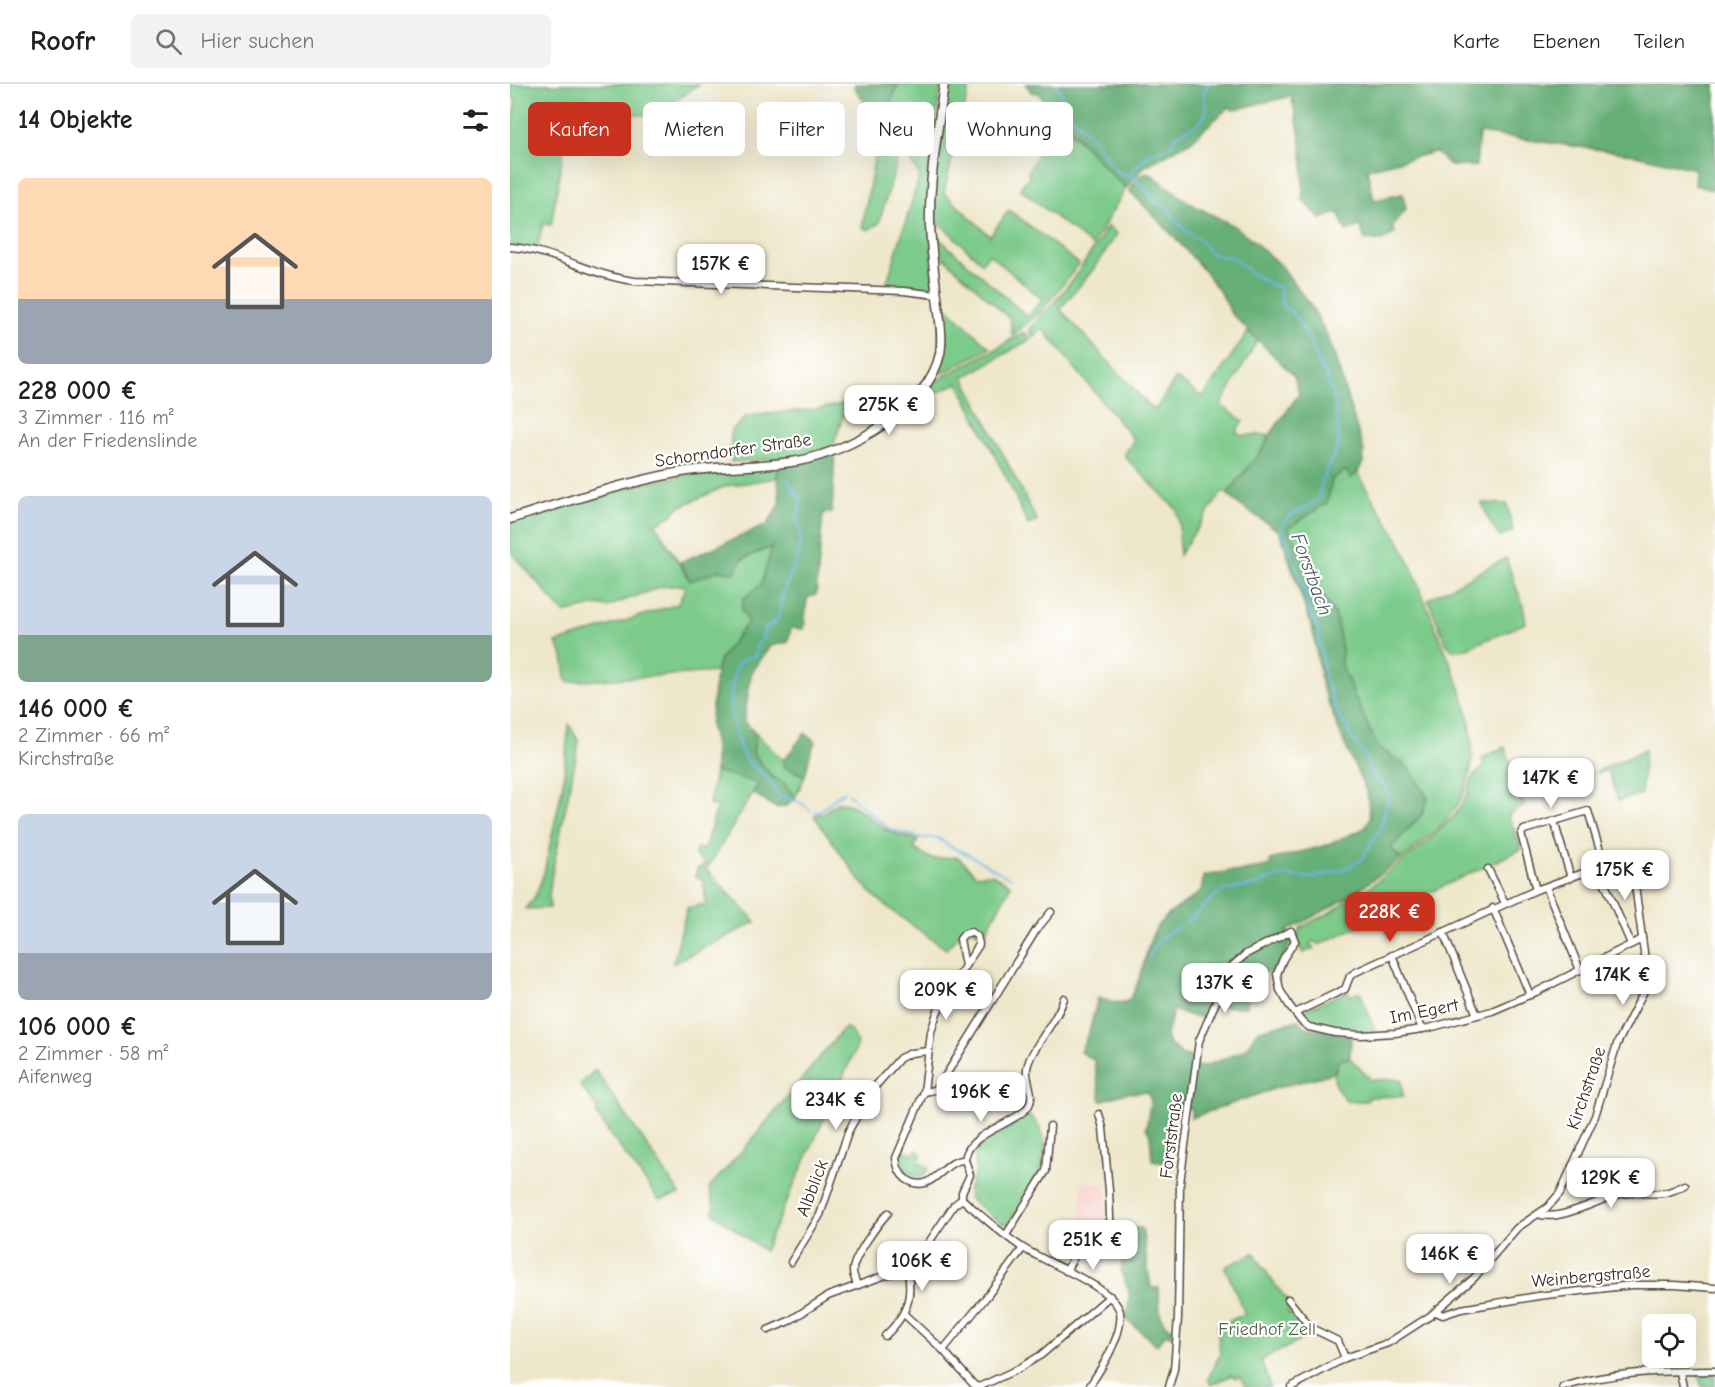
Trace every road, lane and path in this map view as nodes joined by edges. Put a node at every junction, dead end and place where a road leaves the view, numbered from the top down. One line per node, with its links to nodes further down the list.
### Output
1 (944, 84): 3 (main road, Schorndorfer Straße)
2 (510, 247): 3 (street)
3 (937, 295): 4 (main road, Schorndorfer Straße)
4 (510, 519)
5 (1554, 821): 6 (street); 8 (street); 10 (street)
6 (1601, 867): 8 (street); 16 (street, Kirchstraße); 17 (street)
7 (1488, 869): 11 (street)
8 (1571, 878): 9 (street)
9 (1545, 887): 10 (street); 20 (street)
10 (1536, 890): 11 (street)
11 (1505, 903): 12 (street)
12 (1493, 908): 15 (street); 21 (street)
13 (1051, 912): 27 (street)
14 (1291, 931): 23 (street, Im Egert); 54 (street, Forststraße)
15 (1443, 932): 18 (street); 24 (street)
16 (1642, 939): 17 (street, Im Egert); 34 (street, Kirchstraße)
17 (1631, 944): 20 (street, Im Egert)
18 (1392, 955): 23 (street); 25 (street)
19 (965, 966): 19 (street); 26 (street)
20 (1580, 970): 21 (street, Im Egert)
21 (1530, 995): 24 (street, Im Egert)
22 (1064, 998): 30 (street)
23 (1295, 1013): 25 (street, Im Egert)
24 (1478, 1015): 25 (street, Im Egert)
25 (1422, 1029)
26 (928, 1051): 27 (street); 37 (street, Albblick)
27 (924, 1092): 30 (street)
28 (1100, 1114): 39 (street)
29 (1050, 1125): 35 (street)
30 (965, 1160): 32 (street)
31 (1685, 1185): 34 (street)
32 (962, 1199): 35 (street); 38 (street)
33 (888, 1213): 40 (street)
34 (1538, 1214): 44 (street, Kirchstraße)
35 (1006, 1235): 36 (street)
36 (1023, 1248): 39 (street); 48 (street)
37 (791, 1262)
38 (908, 1268): 40 (street); 45 (street)
39 (1066, 1271): 42 (street)
40 (857, 1285): 46 (street)
41 (1715, 1288): 44 (street, Weinbergstraße)
42 (1110, 1296): 52 (street); 53 (street)
43 (1288, 1299): 49 (street)
44 (1436, 1312): 49 (street, Kirchstraße)
45 (904, 1314): 47 (street); 48 (street)
46 (768, 1330)
47 (885, 1336)
48 (943, 1350): 52 (street)
49 (1345, 1358): 55 (street, Kirchstraße)
50 (1715, 1371): 51 (street)
51 (1680, 1372): 56 (street); 57 (street)
52 (977, 1387)
53 (1089, 1387)
54 (1169, 1387)
55 (1291, 1387)
56 (1563, 1387)
57 (1683, 1387)

